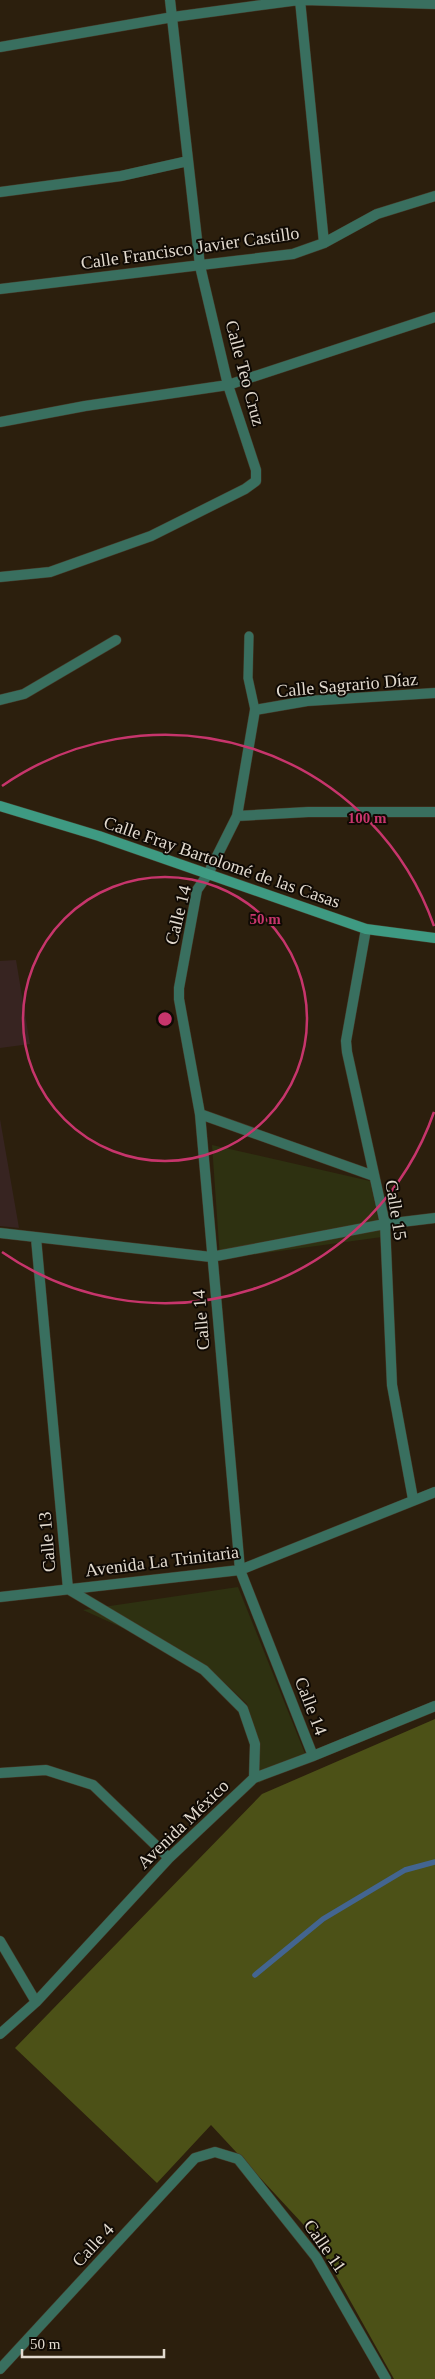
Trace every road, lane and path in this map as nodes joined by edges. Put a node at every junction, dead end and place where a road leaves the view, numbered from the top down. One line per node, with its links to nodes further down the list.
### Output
1 (170, 0): 5 (street, Calle Teo Cruz)
2 (299, 0): 5 (street); 10 (street)
3 (304, 0): 4 (street)
4 (435, 4)
5 (173, 17): 6 (street); 7 (street, Calle Teo Cruz)
6 (0, 47)
7 (188, 162): 8 (street); 11 (street, Calle Teo Cruz)
8 (0, 192)
9 (435, 196): 10 (street, Calle Francisco Javier Castillo)
10 (324, 243): 11 (street, Calle Francisco Javier Castillo)
11 (200, 266): 12 (street, Calle Francisco Javier Castillo); 14 (street, Calle Teo Cruz)
12 (0, 289)
13 (435, 317): 14 (street)
14 (228, 384): 15 (street); 16 (street, Calle Teo Cruz)
15 (0, 422)
16 (0, 577)
17 (249, 636): 21 (lane)
18 (116, 640): 20 (street)
19 (435, 694): 21 (street, Calle Sagrario Díaz)
20 (0, 700)
21 (255, 710): 24 (street, Calle Sagrario Díaz)
22 (0, 806): 25 (main road, Calle Fray Bartolomé de las Casas)
23 (435, 812): 24 (street)
24 (237, 816): 25 (street, Calle Sagrario Díaz)
25 (208, 874): 26 (main road, Calle Fray Bartolomé de las Casas); 28 (street, Calle 14)
26 (366, 929): 27 (main road, Calle Fray Bartolomé de las Casas); 29 (street, Calle 15)
27 (435, 938)
28 (200, 1114): 29 (street); 34 (street, Calle 14)
29 (374, 1176): 31 (street, Calle 15)
30 (435, 1218): 31 (street)
31 (385, 1224): 34 (street); 36 (street, Calle 15)
32 (0, 1233): 33 (street)
33 (36, 1238): 34 (street); 38 (street, Calle 13)
34 (212, 1257): 37 (street, Calle 14)
35 (435, 1492): 36 (street, Avenida La Trinitaria)
36 (413, 1499): 37 (street, Avenida La Trinitaria)
37 (240, 1570): 38 (street, Avenida La Trinitaria); 41 (street, Calle 14)
38 (68, 1589): 39 (street, Avenida La Trinitaria); 43 (street, Calle 13)
39 (0, 1597)
40 (435, 1706): 41 (street, Avenida México)
41 (313, 1756): 43 (street, Avenida México)
42 (0, 1774): 44 (street)
43 (254, 1778): 44 (street, Avenida México)
44 (169, 1858): 46 (street, Avenida México)
45 (0, 1941): 46 (street)
46 (36, 2002): 47 (street, Avenida México)
47 (0, 2034)
48 (215, 2152): 49 (street, Calle 4); 50 (street, Calle 11)
49 (0, 2369)
50 (386, 2379)

